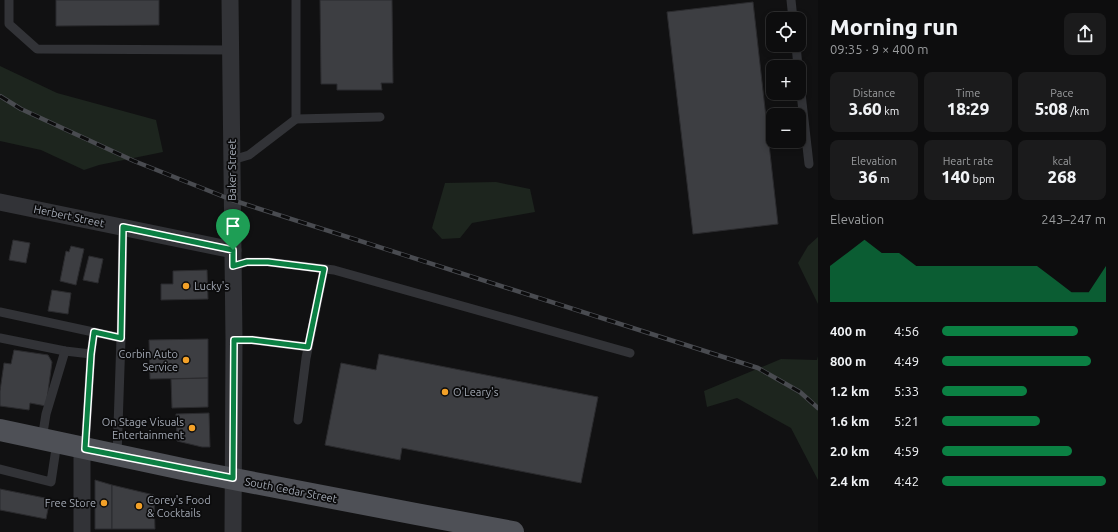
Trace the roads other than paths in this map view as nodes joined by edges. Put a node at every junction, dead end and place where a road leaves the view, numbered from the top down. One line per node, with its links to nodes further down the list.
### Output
1 (9, 0): 6 (lane)
2 (230, 0): 6 (street, Baker Street)
3 (296, 0): 9 (lane)
4 (791, 0): 5 (lane)
5 (792, 12)
6 (231, 50): 10 (street, Baker Street)
7 (802, 100): 11 (lane)
8 (380, 117): 9 (lane)
9 (296, 119): 10 (lane)
10 (232, 160): 14 (street, Baker Street)
11 (809, 164)
12 (0, 202): 13 (street, Herbert Street)
13 (123, 227): 14 (street, Herbert Street); 19 (lane)
14 (233, 258): 15 (lane); 20 (street, Baker Street)
15 (324, 269): 21 (lane); 23 (lane)
16 (0, 312): 17 (lane)
17 (94, 332): 19 (lane); 24 (lane)
18 (0, 338): 22 (lane)
19 (121, 338): 29 (lane)
20 (234, 340): 21 (lane); 31 (street, Baker Street)
21 (308, 347): 25 (lane)
22 (65, 351): 24 (lane); 27 (lane)
23 (630, 353)
24 (91, 354): 28 (lane)
25 (298, 420)
26 (0, 430): 27 (main road, South Cedar Street)
27 (49, 441): 28 (main road, South Cedar Street); 30 (lane)
28 (83, 448): 29 (main road, South Cedar Street); 33 (street)
29 (117, 456): 31 (main road, South Cedar Street)
30 (0, 469)
31 (233, 478): 32 (main road, South Cedar Street); 34 (street, Baker Street)
32 (504, 531)
33 (82, 532)
34 (233, 532)

